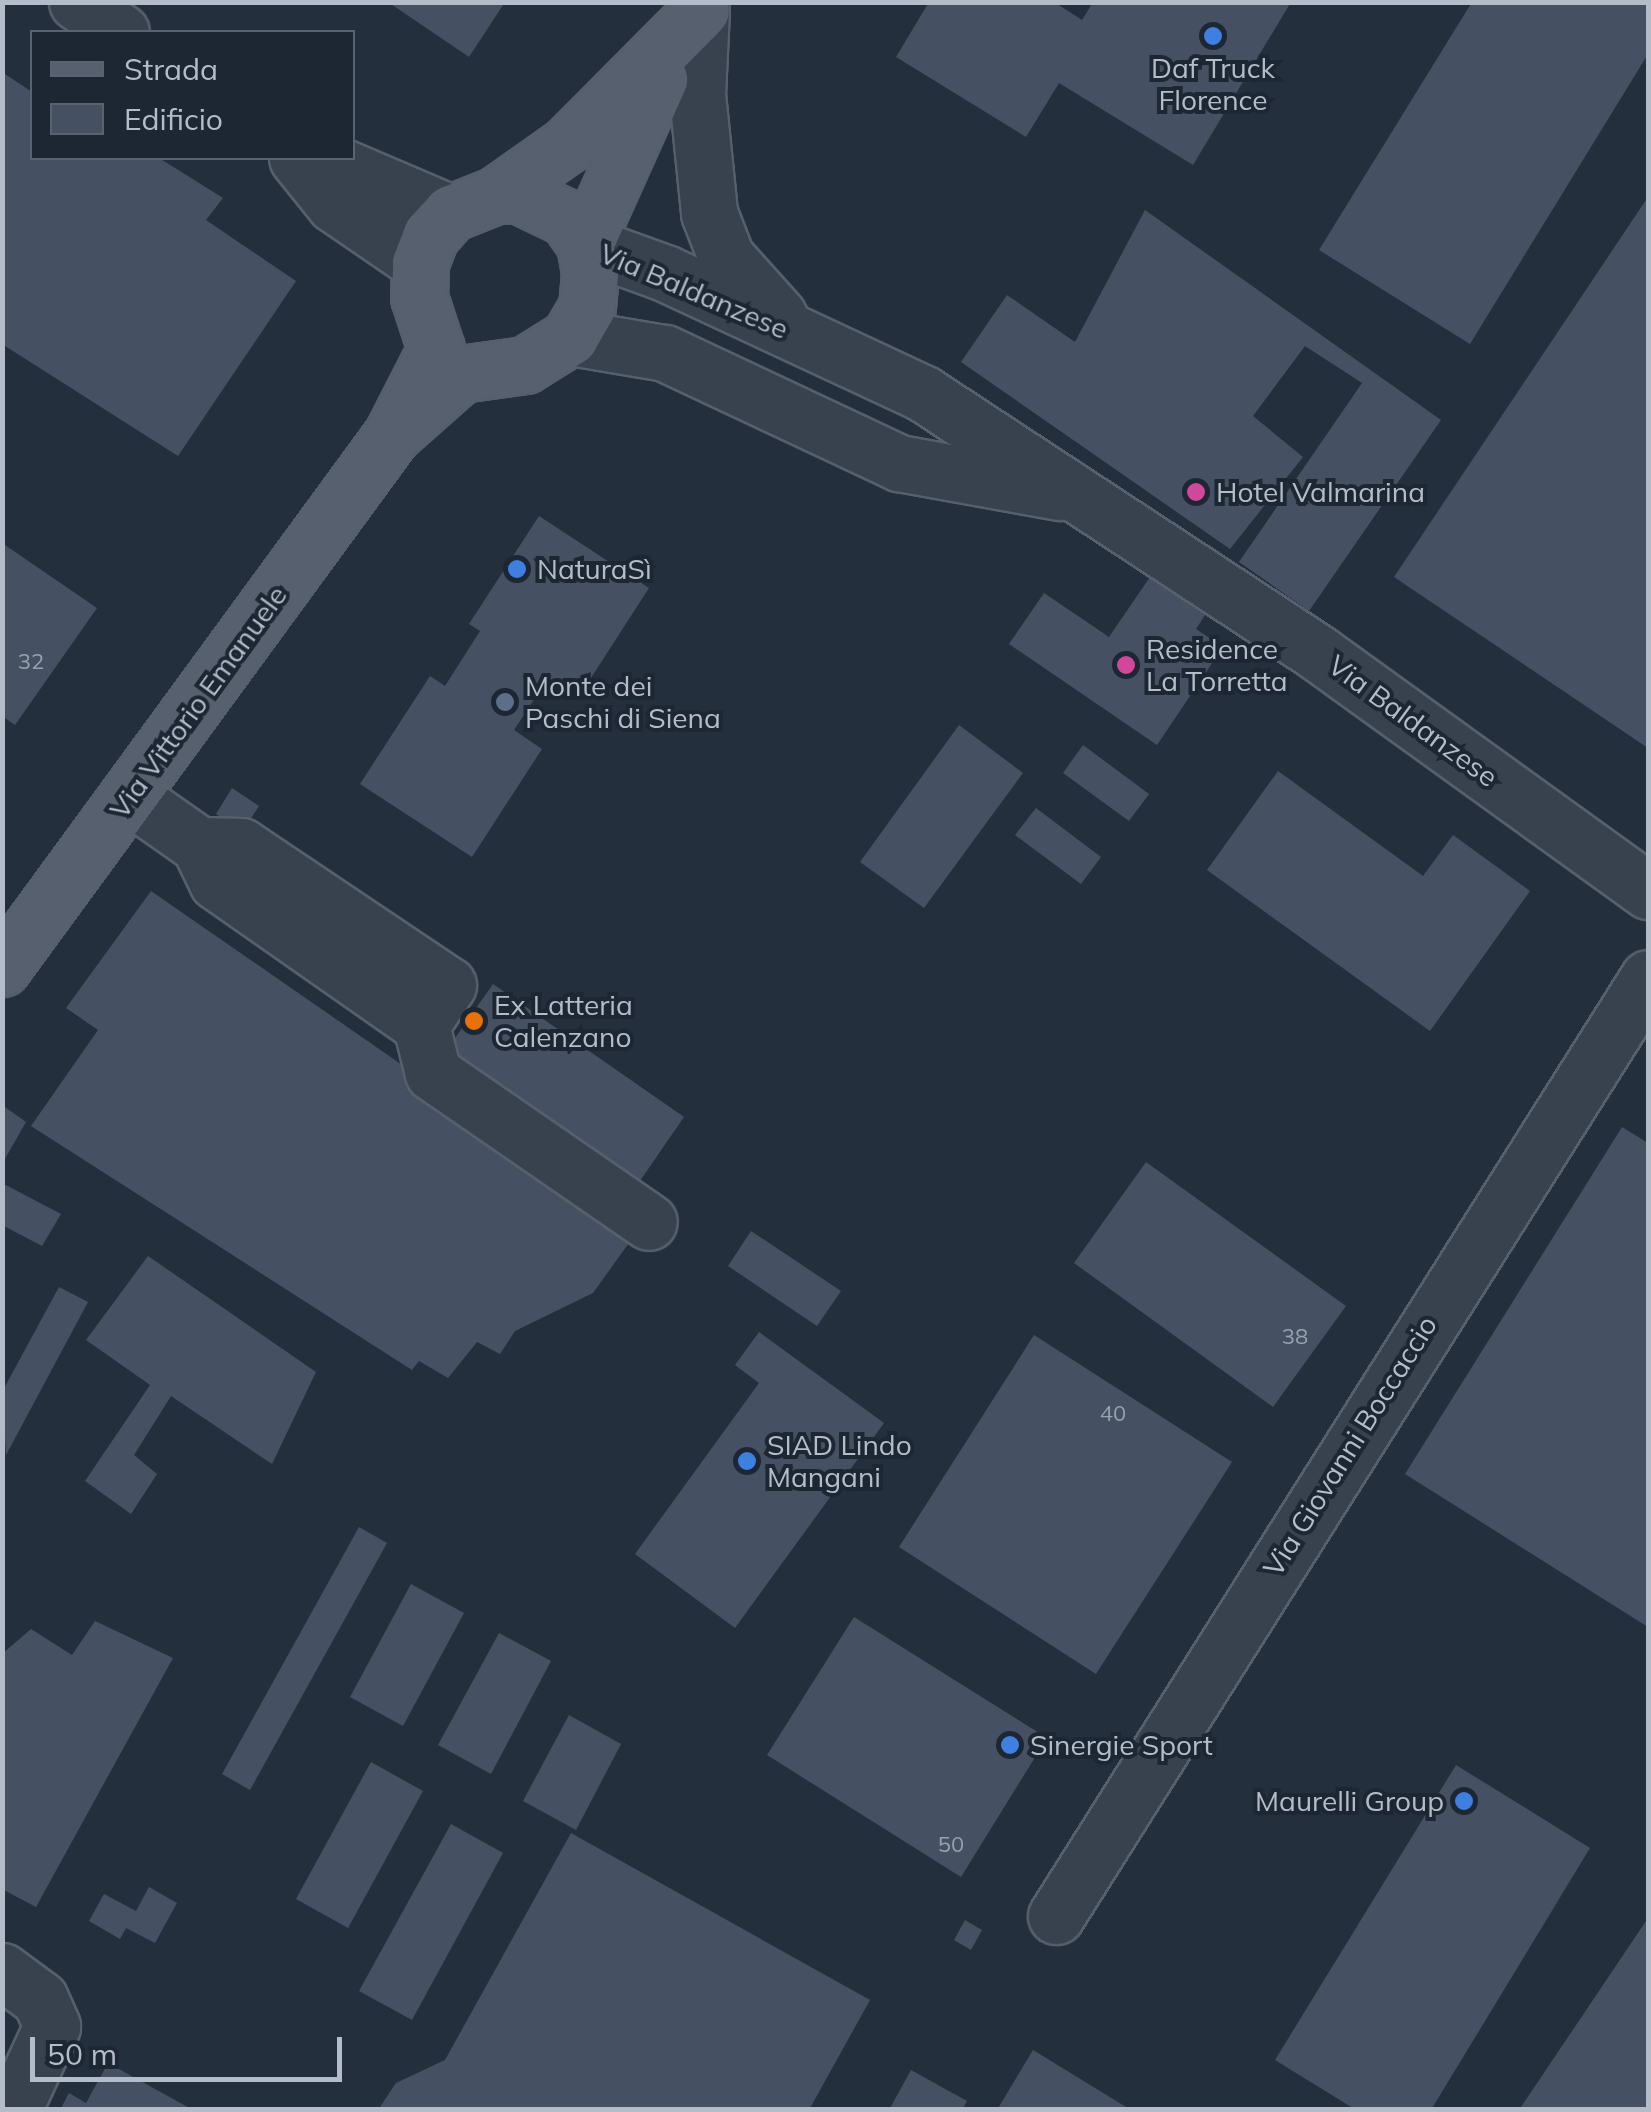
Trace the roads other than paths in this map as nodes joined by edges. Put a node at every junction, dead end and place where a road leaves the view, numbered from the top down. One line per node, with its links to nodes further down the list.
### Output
1 (76, 2): 3 (street)
2 (703, 6): 6 (main road); 7 (main road); 11 (street, Via Baldanzese)
3 (118, 30)
4 (298, 160): 8 (street)
5 (329, 160): 6 (street)
6 (474, 204): 7 (main road); 8 (main road)
7 (585, 244): 10 (main road); 11 (street, Via Baldanzese)
8 (420, 263): 9 (main road, Via Vittorio Emanuele)
9 (432, 330): 12 (main road); 13 (main road, Via Vittorio Emanuele)
10 (570, 337): 12 (main road, Via Vittorio Emanuele); 14 (street, Via Baldanzese)
11 (803, 338): 14 (street, Via Baldanzese)
12 (503, 368): 13 (main road, Via Vittorio Emanuele)
13 (392, 434): 15 (main road, Via Vittorio Emanuele)
14 (1072, 494): 16 (street, Via Baldanzese)
15 (130, 796): 17 (main road, Via Vittorio Emanuele); 19 (street)
16 (1648, 891)
17 (2, 968)
18 (1648, 978): 20 (street, Via Giovanni Boccaccio)
19 (649, 1222)
20 (1056, 1916)
21 (2, 1970): 22 (street)
22 (13, 2110)

